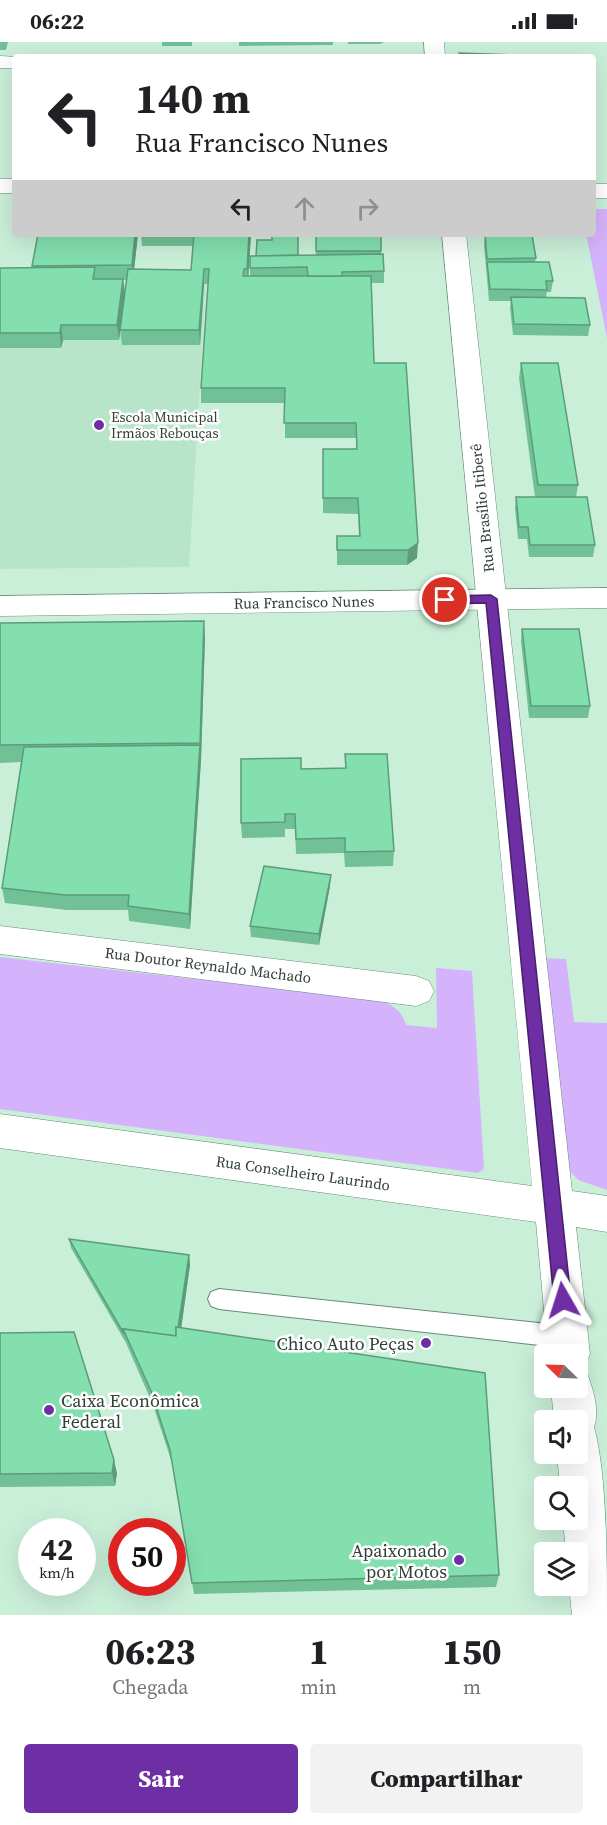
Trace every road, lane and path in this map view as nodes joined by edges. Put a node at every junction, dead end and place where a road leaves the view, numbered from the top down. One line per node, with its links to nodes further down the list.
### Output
1 (454, 237): 3 (main road, Rua Brasílio Itiberê)
2 (607, 598): 3 (main road, Rua Francisco Nunes)
3 (491, 599): 4 (main road, Rua Francisco Nunes); 8 (main road, Rua Brasílio Itiberê)
4 (0, 606)
5 (0, 940): 6 (main road, Rua Doutor Reynaldo Machado)
6 (416, 991)
7 (0, 1131): 8 (main road, Rua Conselheiro Laurindo)
8 (553, 1205): 9 (main road, Rua Conselheiro Laurindo); 12 (main road, Rua Brasílio Itiberê)
9 (607, 1214)
10 (219, 1299): 11 (lane)
11 (553, 1344)
12 (568, 1344)
13 (580, 1464): 14 (main road)
14 (596, 1615)

